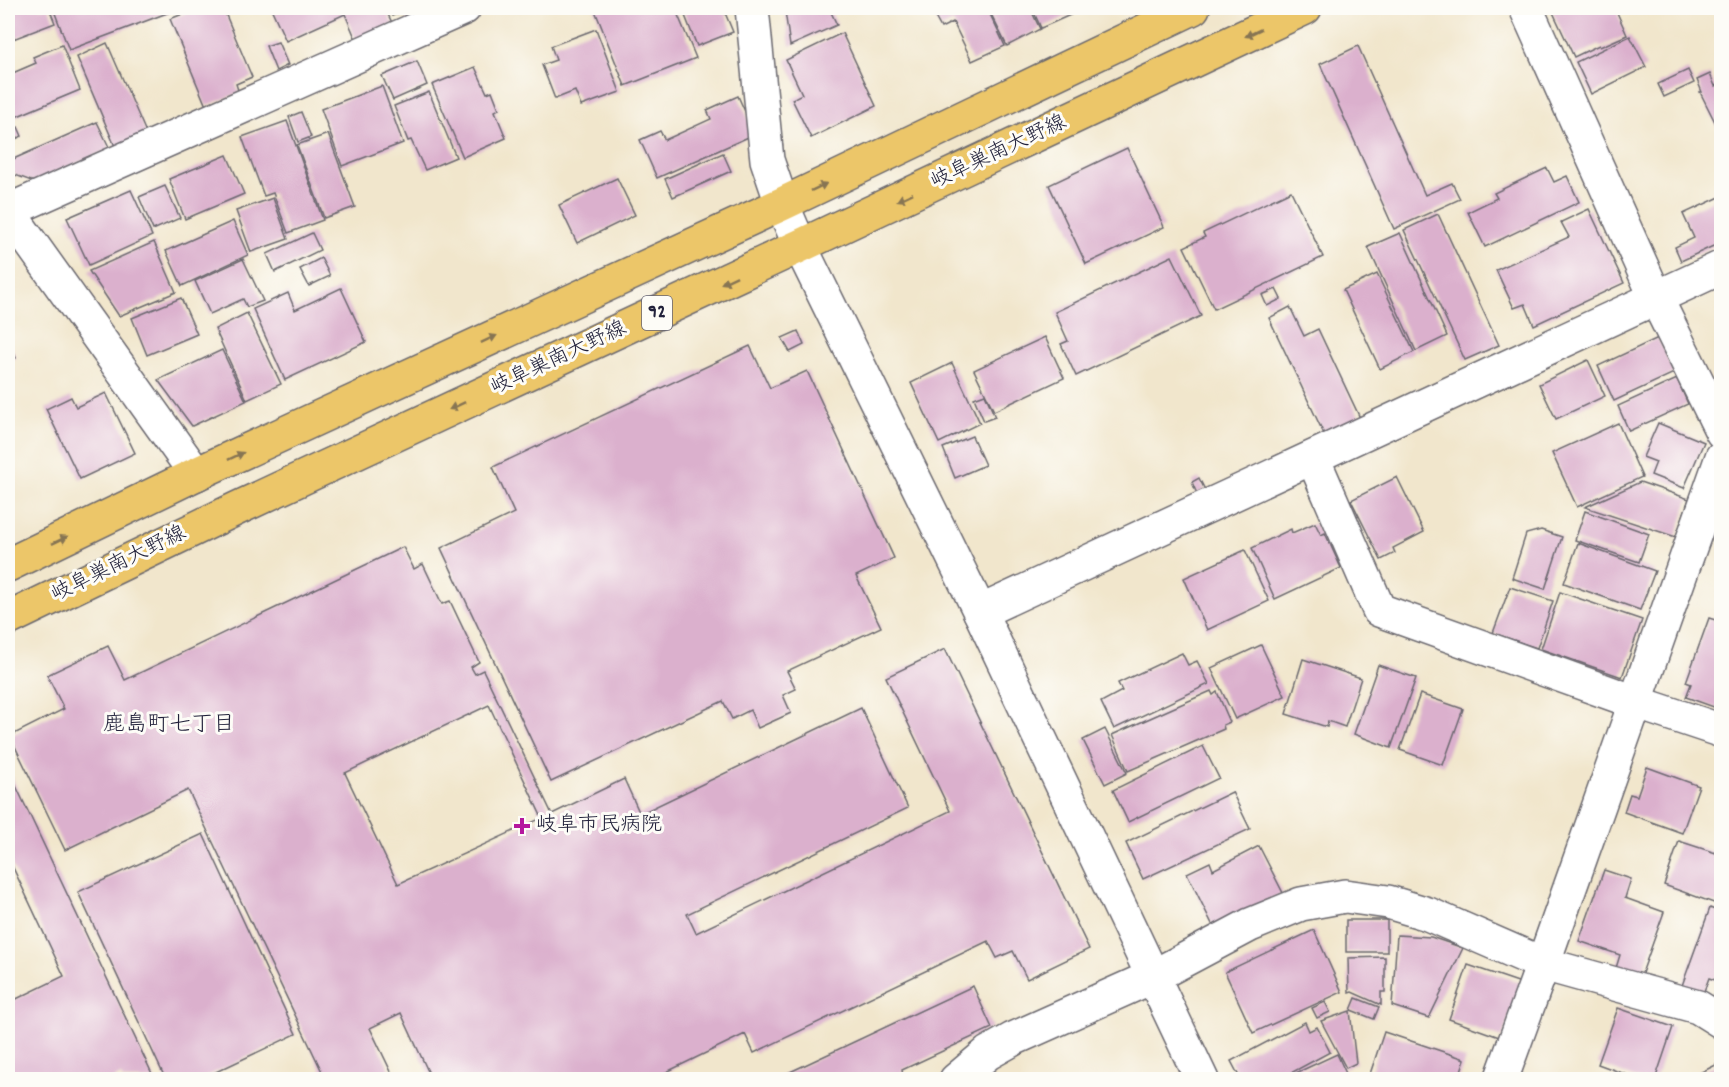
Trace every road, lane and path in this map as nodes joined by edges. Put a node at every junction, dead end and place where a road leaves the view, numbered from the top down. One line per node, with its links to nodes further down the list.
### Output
1 (464, 8): 7 (street)
2 (752, 8): 6 (street)
3 (1193, 8): 6 (main road, 92, one-way to 3)
4 (1305, 8): 8 (main road, 岐阜巣南大野線 / 92, one-way to 8)
5 (1526, 8): 10 (street)
6 (782, 204): 8 (street); 14 (main road, 92, one-way to 6)
7 (8, 211): 14 (street)
8 (800, 246): 16 (street); 17 (main road, 岐阜巣南大野線 / 92, one-way to 17)
9 (1722, 267): 10 (street)
10 (1656, 298): 11 (street); 13 (street)
11 (1722, 432)
12 (1722, 457): 18 (street)
13 (1313, 458): 16 (street); 18 (street)
14 (196, 474): 15 (main road, 92, one-way to 14)
15 (8, 565)
16 (980, 612): 21 (street)
17 (8, 619)
18 (1635, 702): 19 (street); 20 (street)
19 (1722, 730)
20 (1544, 964): 21 (street); 22 (street); 25 (street)
21 (1154, 976): 23 (street); 24 (street)
22 (1722, 1022)
23 (956, 1080)
24 (1202, 1080)
25 (1501, 1080)

